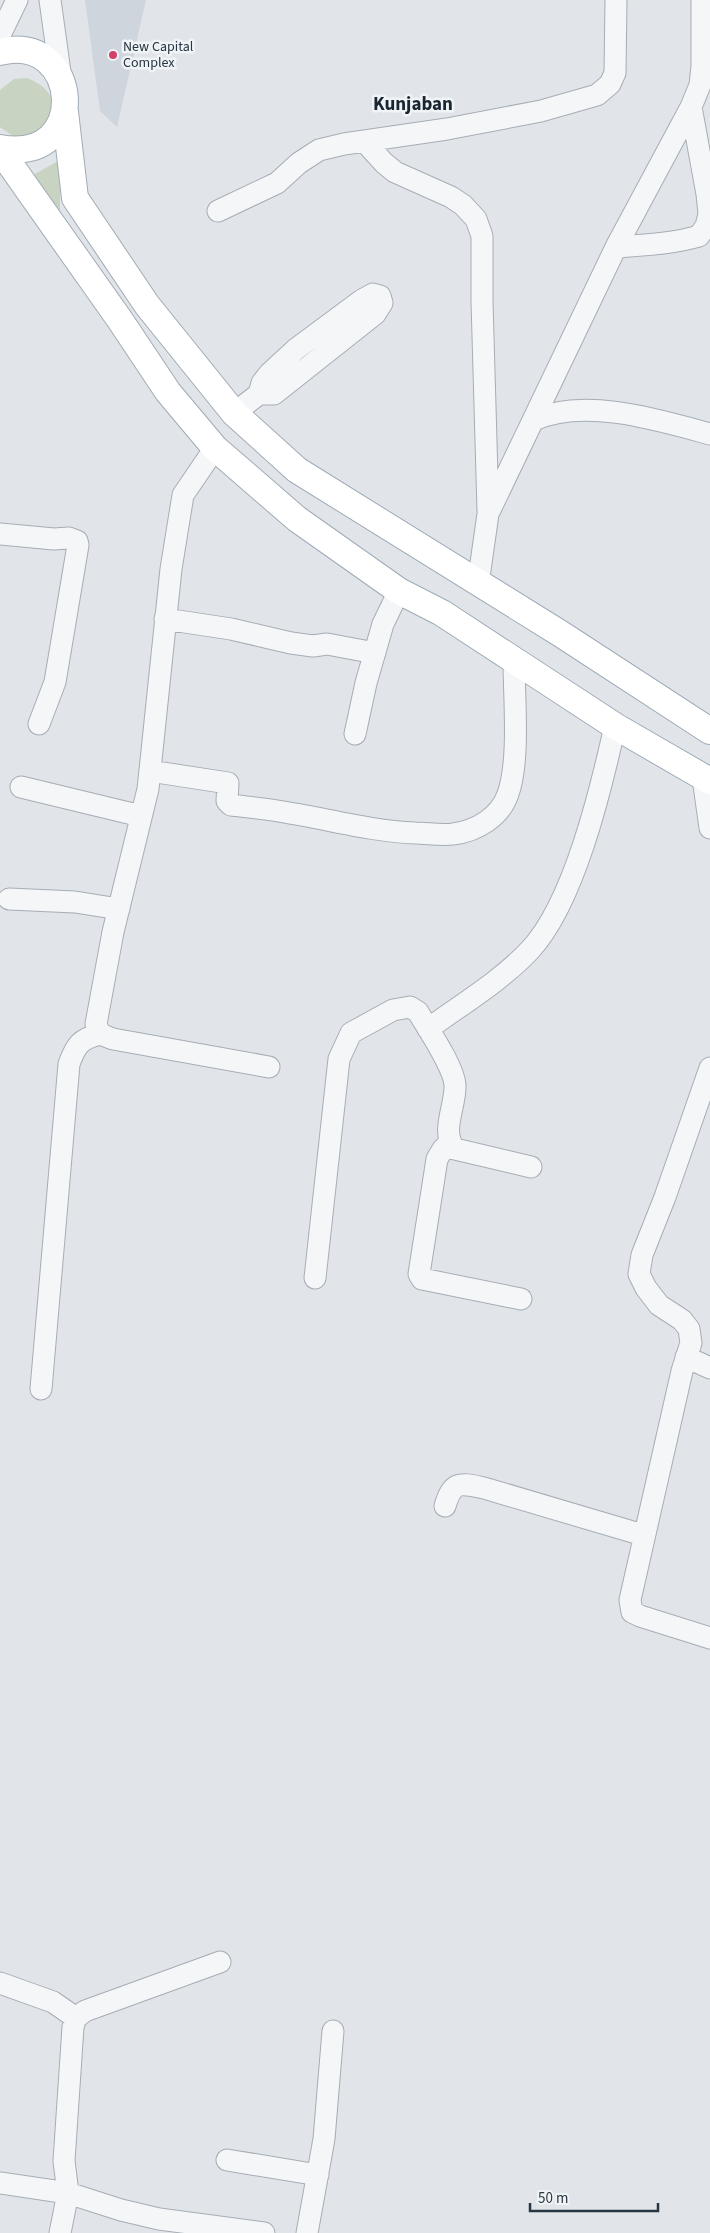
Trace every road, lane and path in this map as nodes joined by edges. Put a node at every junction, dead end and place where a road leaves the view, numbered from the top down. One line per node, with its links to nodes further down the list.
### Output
1 (17, 0): 5 (street)
2 (50, 0): 7 (street)
3 (616, 0): 10 (street)
4 (702, 0): 8 (street)
5 (0, 35)
6 (0, 52): 7 (main road)
7 (61, 79): 9 (main road)
8 (691, 107): 13 (street); 13 (street)
9 (64, 112): 11 (main road); 15 (main road)
10 (364, 141): 12 (street); 19 (street)
11 (0, 149): 18 (main road)
12 (218, 211)
13 (616, 246): 16 (street)
14 (259, 394): 14 (street); 15 (street)
15 (234, 413): 21 (main road)
16 (534, 420): 17 (street); 19 (street)
17 (710, 434)
18 (215, 448): 22 (main road); 23 (street)
19 (488, 514): 21 (street)
20 (0, 534): 26 (street)
21 (478, 584): 28 (main road)
22 (399, 591): 24 (street); 25 (main road)
23 (166, 619): 24 (street); 30 (street)
24 (375, 653): 29 (street)
25 (514, 661): 27 (main road); 30 (street)
26 (39, 724)
27 (614, 726): 31 (main road); 37 (street)
28 (710, 730)
29 (355, 734)
30 (150, 771): 33 (street)
31 (706, 780): 34 (street)
32 (21, 787): 33 (street)
33 (141, 816): 36 (street)
34 (710, 828)
35 (9, 899): 36 (street)
36 (119, 909): 38 (street)
37 (428, 1029): 41 (street); 43 (street)
38 (100, 1034): 39 (street); 47 (street)
39 (270, 1067)
40 (710, 1068): 45 (street)
41 (450, 1143): 42 (street); 44 (street)
42 (531, 1167)
43 (315, 1278)
44 (521, 1299)
45 (686, 1357): 46 (street); 49 (street)
46 (710, 1368)
47 (41, 1389)
48 (445, 1506): 49 (street)
49 (644, 1535): 50 (street)
50 (710, 1638)
51 (220, 1962): 53 (street)
52 (0, 1982): 53 (street)
53 (76, 2018): 58 (street)
54 (333, 2031): 56 (street)
55 (227, 2160): 56 (street)
56 (318, 2175): 61 (street)
57 (0, 2183): 58 (street)
58 (68, 2193): 59 (street); 60 (street)
59 (60, 2233)
60 (264, 2233)
61 (307, 2233)

